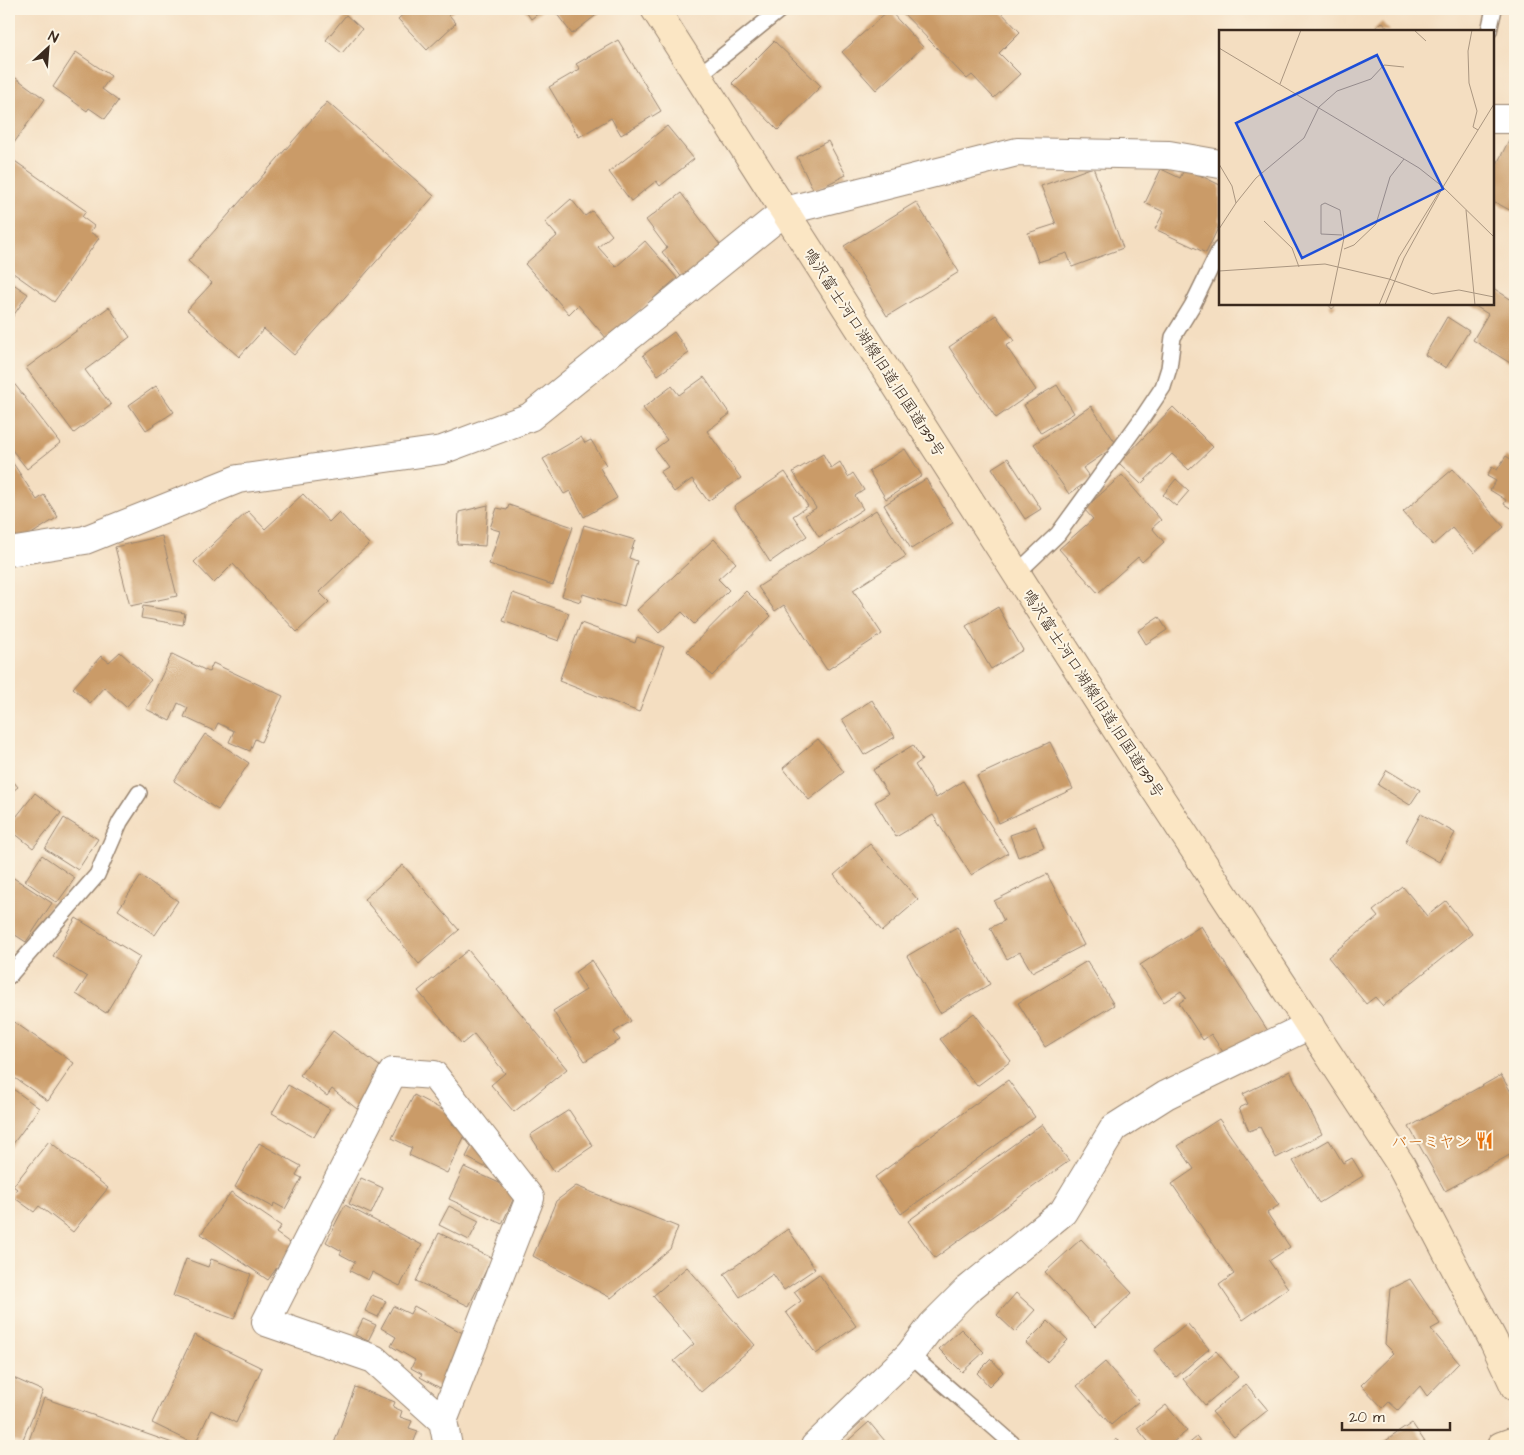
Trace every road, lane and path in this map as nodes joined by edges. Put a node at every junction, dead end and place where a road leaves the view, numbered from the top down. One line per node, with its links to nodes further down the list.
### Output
1 (655, 9): 5 (street, 鳴沢富士河口湖線旧道;旧国道139号)
2 (781, 9): 5 (lane)
3 (1494, 9): 4 (lane)
4 (1489, 30)
5 (698, 76): 9 (street, 鳴沢富士河口湖線旧道;旧国道139号)
6 (1494, 119): 7 (street)
7 (1515, 119)
8 (1219, 164): 9 (street)
9 (785, 211): 11 (street); 12 (street, 鳴沢富士河口湖線旧道;旧国道139号)
10 (1219, 251): 12 (lane)
11 (9, 552)
12 (1017, 573): 16 (street, 鳴沢富士河口湖線旧道;旧国道139号)
13 (140, 793): 14 (lane)
14 (14, 961): 15 (lane)
15 (9, 976)
16 (1310, 1025): 17 (street); 18 (street, 鳴沢富士河口湖線旧道;旧国道139号)
17 (910, 1354): 21 (street); 22 (lane)
18 (1515, 1387)
19 (446, 1434): 19 (street)
20 (1515, 1441): 23 (street)
21 (815, 1446)
22 (1015, 1446)
23 (1501, 1446)

